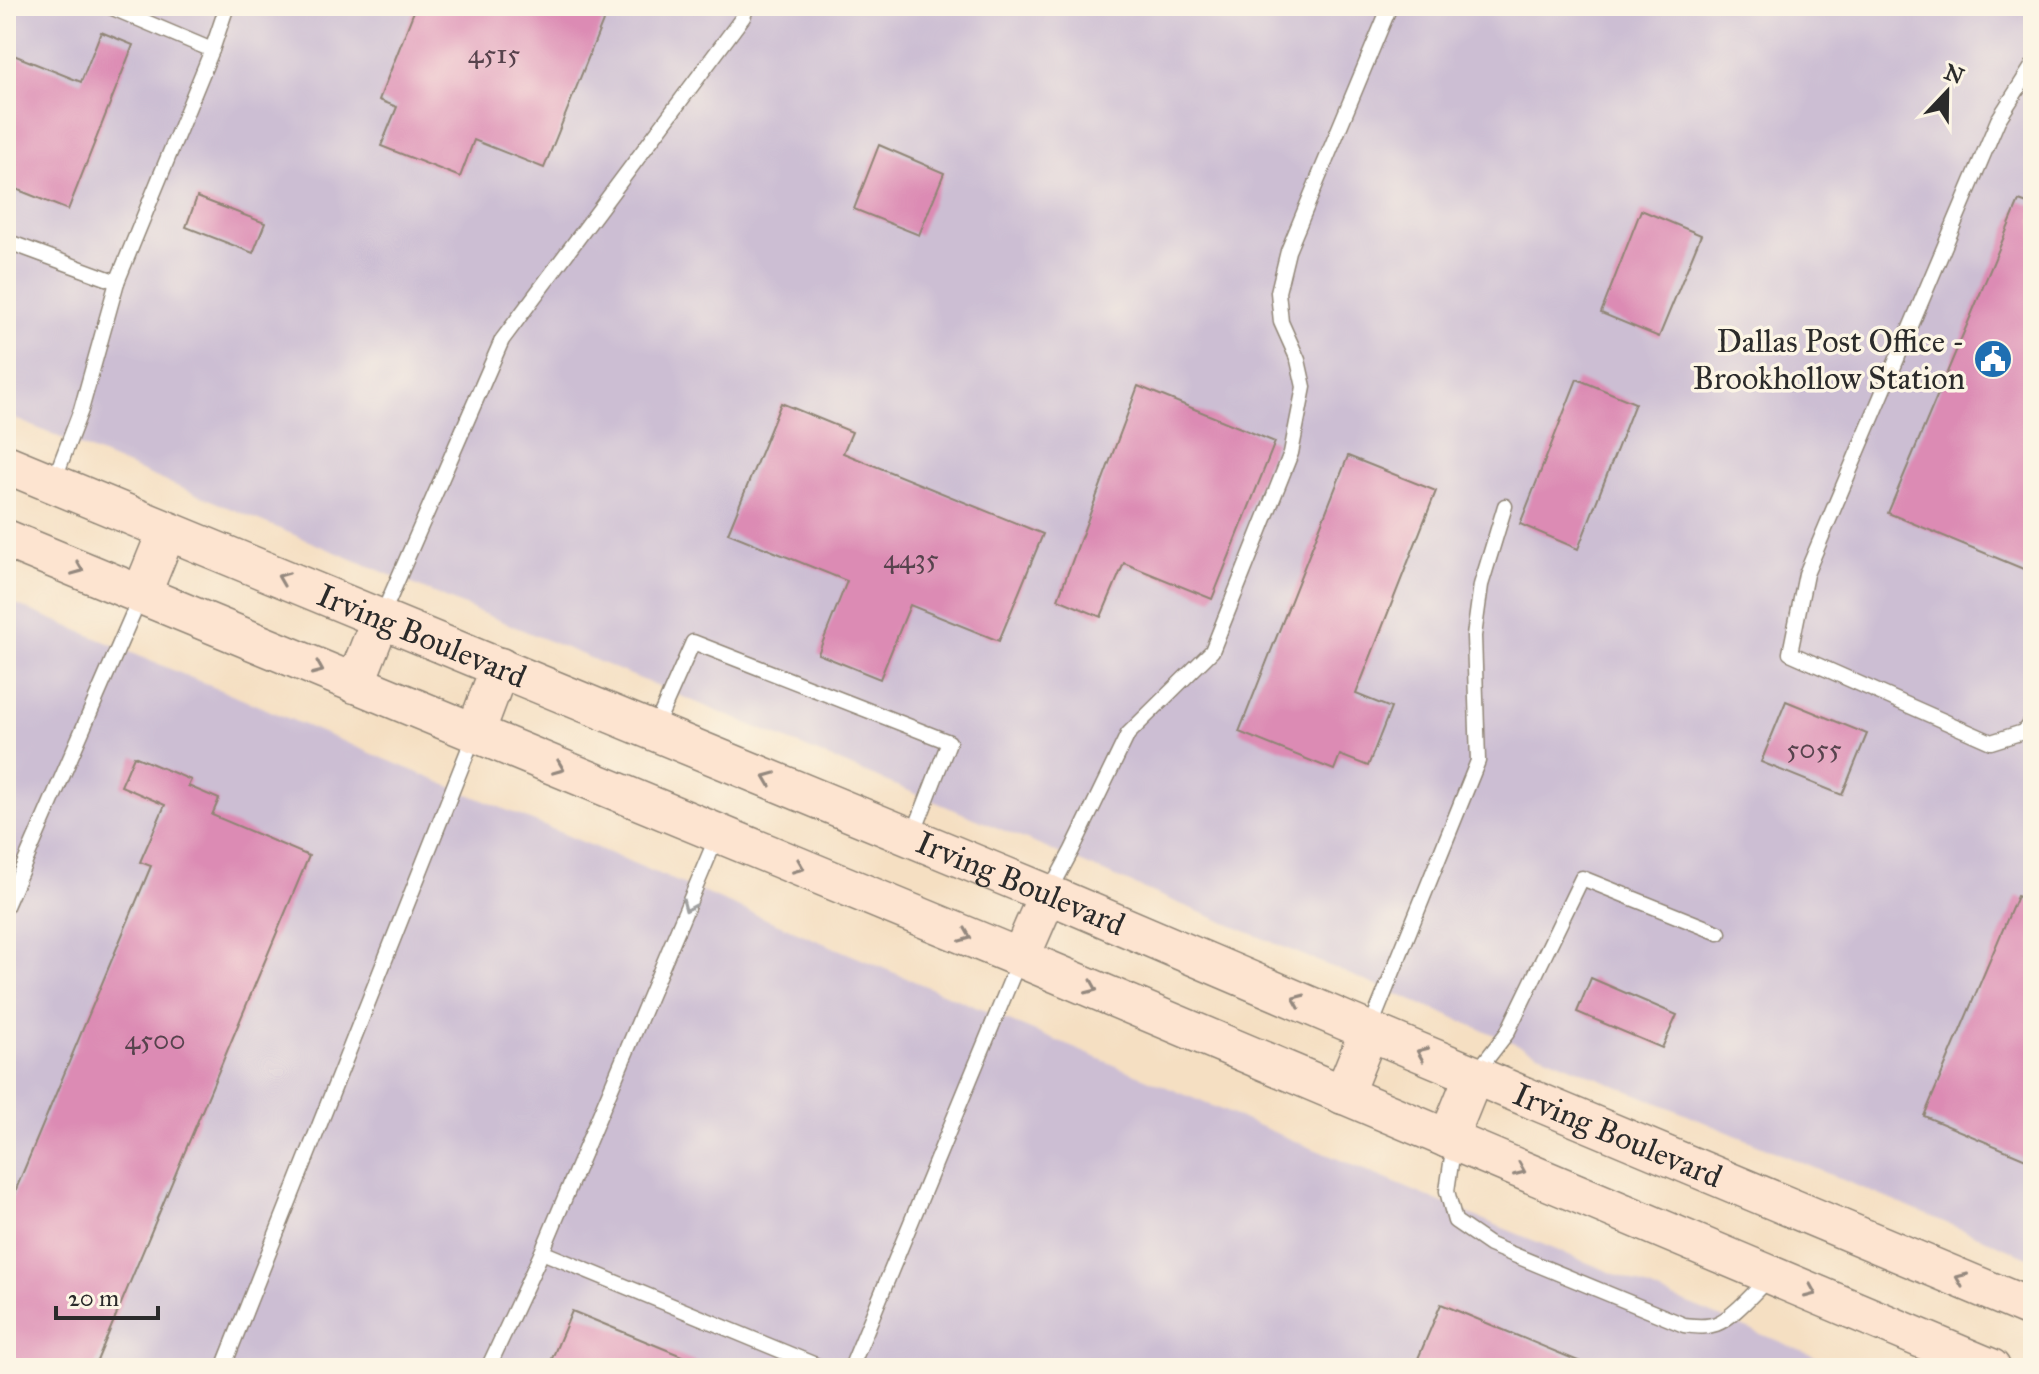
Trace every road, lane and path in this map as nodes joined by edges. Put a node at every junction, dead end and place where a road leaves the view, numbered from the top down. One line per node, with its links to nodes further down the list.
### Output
1 (108, 6): 5 (lane)
2 (227, 6): 5 (lane)
3 (747, 6): 15 (lane)
4 (1390, 6): 23 (lane)
5 (212, 50): 8 (lane)
6 (2033, 65): 18 (lane)
7 (6, 241): 8 (lane)
8 (117, 282): 10 (lane)
9 (6, 464): 10 (main road, Irving Boulevard)
10 (53, 483): 12 (main road, Irving Boulevard)
11 (1505, 506): 27 (lane)
12 (167, 531): 14 (main road); 15 (main road, Irving Boulevard, one-way to 12)
13 (8, 541): 14 (main road, one-way to 14)
14 (141, 595): 17 (main road, one-way to 17); 24 (lane)
15 (381, 618): 16 (main road, Irving Boulevard); 17 (main road)
16 (500, 667): 19 (main road, Irving Boulevard); 20 (main road)
17 (355, 684): 20 (main road)
18 (2033, 720)
19 (654, 731): 22 (main road, Irving Boulevard, one-way to 19); 22 (lane)
20 (475, 733): 21 (main road, one-way to 21); 35 (lane)
21 (719, 834): 26 (main road, one-way to 26); 31 (lane, one-way to 31)
22 (912, 838): 23 (main road, Irving Boulevard)
23 (1048, 894): 26 (main road); 27 (main road, Irving Boulevard, one-way to 23)
24 (6, 906)
25 (1719, 933): 28 (lane)
26 (1020, 958): 29 (main road, one-way to 29); 38 (lane)
27 (1369, 1031): 28 (main road, Irving Boulevard, one-way to 27); 29 (main road)
28 (1474, 1075): 30 (main road); 33 (main road, Irving Boulevard, one-way to 28)
29 (1343, 1095): 30 (main road)
30 (1451, 1141): 32 (main road, one-way to 32); 32 (lane)
31 (542, 1252): 36 (lane); 37 (lane)
32 (1772, 1276): 34 (main road, one-way to 34)
33 (2033, 1309)
34 (1983, 1366)
35 (223, 1368)
36 (488, 1368)
37 (823, 1368)
38 (851, 1368)

